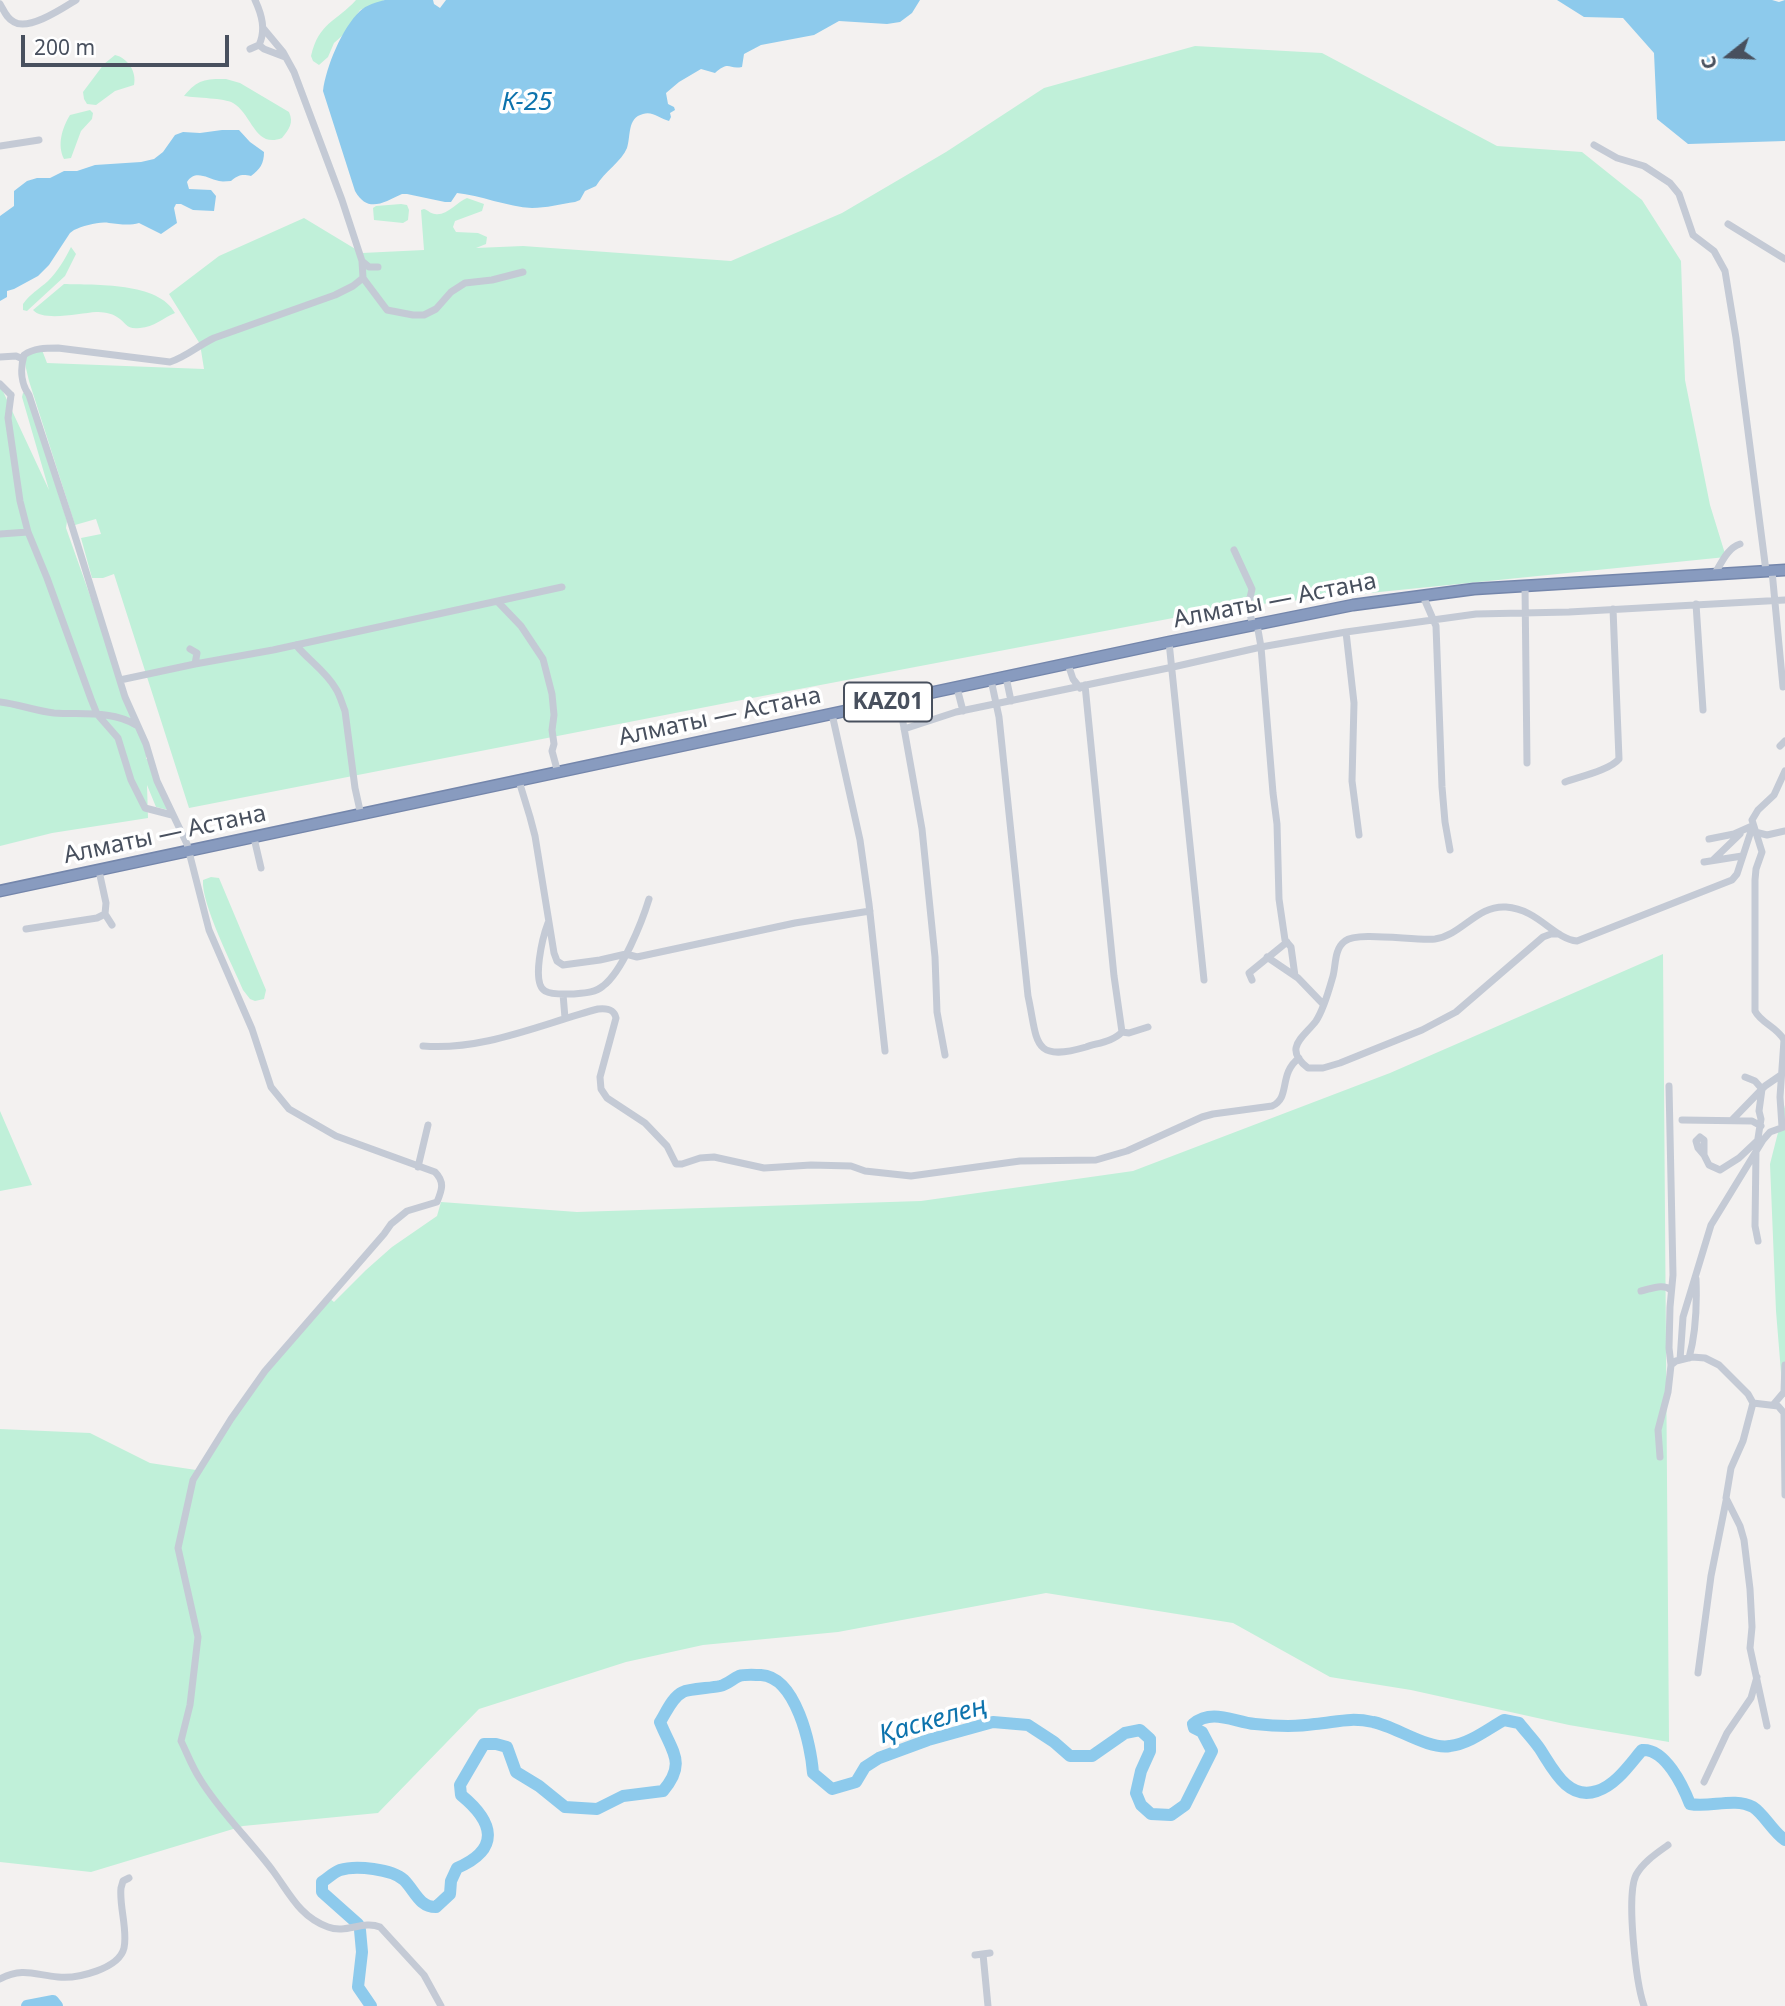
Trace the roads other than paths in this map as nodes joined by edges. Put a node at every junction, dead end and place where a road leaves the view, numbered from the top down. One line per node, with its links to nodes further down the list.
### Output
1 (76, 0): 3 (street)
2 (255, 0): 4 (street)
3 (0, 5)
4 (263, 28): 5 (street); 7 (street)
5 (259, 45): 6 (street); 7 (street)
6 (250, 49)
7 (286, 58): 13 (street)
8 (39, 140): 10 (street)
9 (1594, 145): 29 (street)
10 (0, 146)
11 (1728, 224): 12 (street)
12 (1785, 259)
13 (362, 261): 14 (street); 16 (street)
14 (378, 267)
15 (523, 272): 16 (street)
16 (363, 278): 18 (street)
17 (0, 357): 18 (street)
18 (23, 359): 20 (street)
19 (1, 386): 21 (street)
20 (23, 388): 21 (street); 51 (street)
21 (11, 395): 23 (street)
22 (0, 418): 23 (street)
23 (9, 425): 24 (street)
24 (28, 532): 25 (street); 62 (street)
25 (0, 534)
26 (1740, 544): 30 (street)
27 (1234, 550): 41 (street)
28 (1785, 570): 29 (highway, Алматы — Астана / KАZ01)
29 (1769, 571): 30 (highway, Алматы — Астана / KАZ01); 35 (street)
30 (1714, 575): 31 (highway, Алматы — Астана / KАZ01)
31 (1525, 586): 33 (highway, Алматы — Астана / KАZ01); 39 (street)
32 (562, 587): 36 (street)
33 (1423, 596): 40 (street); 41 (highway, Алматы — Астана / KАZ01)
34 (1785, 600): 35 (street)
35 (1775, 601): 37 (street); 54 (street)
36 (498, 602): 44 (street); 68 (street)
37 (1696, 604): 38 (street); 60 (street)
38 (1613, 609): 39 (street); 70 (street)
39 (1525, 614): 40 (street); 66 (street)
40 (1435, 619): 42 (street); 79 (street)
41 (1255, 625): 43 (highway, Алматы — Астана / KАZ01); 45 (street)
42 (1346, 632): 45 (street); 76 (street)
43 (1170, 642): 48 (highway, Алматы — Астана / KАZ01); 49 (street)
44 (296, 645): 47 (street); 72 (street)
45 (1261, 647): 49 (street); 94 (street)
46 (190, 649): 47 (street)
47 (195, 664): 51 (street)
48 (1068, 664): 50 (highway, Алматы — Астана / KАZ01); 53 (street)
49 (1173, 667): 53 (street); 98 (street)
50 (1006, 677): 52 (highway, Алматы — Астана / KАZ01); 57 (street)
51 (120, 680): 64 (street)
52 (991, 680): 55 (highway, Алматы — Астана / KАZ01); 59 (street)
53 (1082, 686): 57 (street); 104 (street)
54 (1783, 687)
55 (957, 688): 56 (highway, Алматы — Астана / KАZ01); 61 (street)
56 (899, 700): 63 (highway, Алматы — Астана / KАZ01); 65 (street)
57 (1011, 701): 59 (street)
58 (0, 702): 62 (street)
59 (997, 705): 61 (street); 104 (street)
60 (1703, 710)
61 (963, 711): 65 (street)
62 (97, 714): 64 (street); 71 (street)
63 (832, 714): 68 (highway, Алматы — Астана / KАZ01); 88 (street)
64 (136, 725): 71 (street)
65 (904, 729): 107 (street)
66 (1527, 763)
67 (1785, 771): 73 (street)
68 (558, 773): 69 (highway, Алматы — Астана / KАZ01)
69 (519, 781): 72 (highway, Алматы — Астана / KАZ01); 90 (street)
70 (1565, 782)
71 (172, 815): 80 (street)
72 (361, 815): 77 (highway, Алматы — Астана / KАZ01)
73 (1754, 828): 74 (street); 75 (street); 81 (street); 109 (street)
74 (1744, 830): 78 (street); 82 (street)
75 (1785, 831)
76 (1359, 835)
77 (254, 838): 80 (highway, Алматы — Астана / KАZ01); 84 (street)
78 (1709, 839)
79 (1450, 850)
80 (190, 851): 85 (highway, Алматы — Астана / KАZ01); 122 (street)
81 (1742, 856): 82 (street); 93 (street)
82 (1713, 860): 83 (street)
83 (1704, 862)
84 (261, 868)
85 (99, 871): 86 (highway, Алматы — Астана / KАZ01); 89 (street)
86 (0, 891)
87 (649, 900): 95 (street)
88 (870, 911): 95 (street); 106 (street)
89 (106, 914): 91 (street); 92 (street)
90 (548, 923): 95 (street); 100 (street)
91 (112, 925)
92 (26, 929)
93 (1559, 934): 101 (street); 108 (street)
94 (1287, 942): 96 (street); 97 (street)
95 (626, 954): 100 (street)
96 (1267, 957): 97 (street); 99 (street)
97 (1295, 976): 101 (street)
98 (1204, 980)
99 (1252, 980)
100 (563, 994): 102 (street)
101 (1323, 1004): 108 (street)
102 (565, 1018): 105 (street); 108 (street)
103 (1148, 1027): 104 (street)
104 (1122, 1032)
105 (423, 1046)
106 (885, 1051)
107 (945, 1055)
108 (1299, 1058)
109 (1781, 1075): 112 (street); 117 (street)
110 (1745, 1077): 112 (street)
111 (1669, 1086): 125 (street)
112 (1762, 1090): 114 (street); 116 (street)
113 (1682, 1120): 114 (street)
114 (1732, 1120): 116 (street)
115 (428, 1125): 122 (street)
116 (1760, 1125): 118 (street); 119 (street)
117 (1784, 1127): 118 (street)
118 (1770, 1132): 120 (street)
119 (1757, 1142): 120 (street); 121 (street)
120 (1756, 1151): 123 (street); 124 (street)
121 (1704, 1154)
122 (418, 1167): 145 (street)
123 (1758, 1241)
124 (1696, 1276): 127 (street); 129 (street)
125 (1671, 1290): 126 (street); 130 (street)
126 (1642, 1291)
127 (1692, 1346): 128 (street); 129 (street)
128 (1702, 1358): 129 (street); 132 (street)
129 (1685, 1359): 130 (street)
130 (1671, 1365): 134 (street)
131 (1785, 1365): 133 (street)
132 (1753, 1403): 133 (street); 136 (street)
133 (1773, 1405): 135 (street)
134 (1660, 1457)
135 (1785, 1495)
136 (1726, 1500): 137 (street); 138 (street)
137 (1698, 1673)
138 (1757, 1676): 139 (street); 140 (street)
139 (1767, 1726)
140 (1704, 1782)
141 (1668, 1845): 147 (street)
142 (129, 1878): 144 (street)
143 (983, 1954): 146 (street)
144 (0, 1979)
145 (441, 2006)
146 (988, 2006)
147 (1644, 2006)

